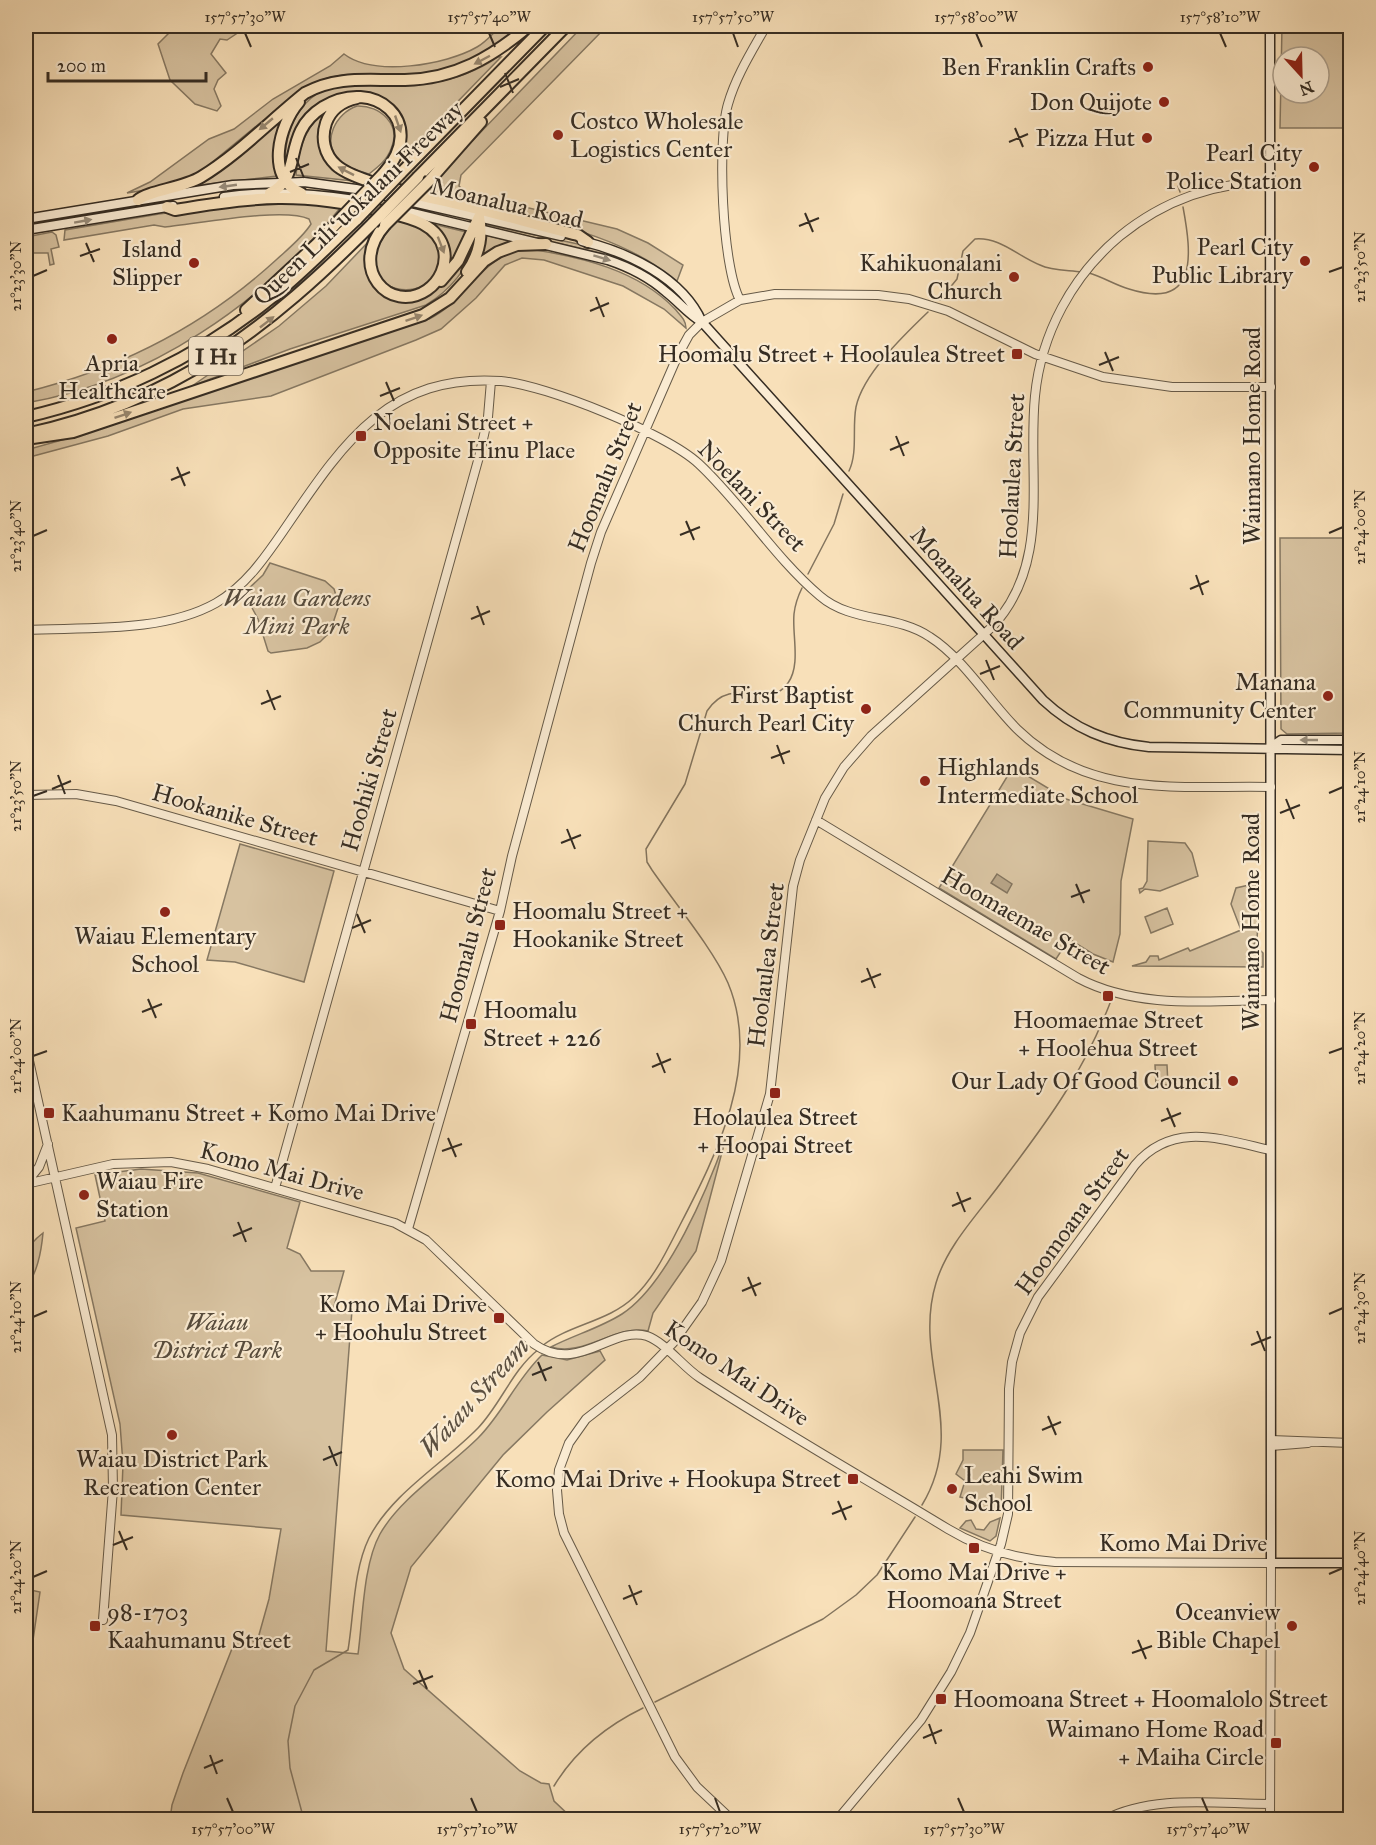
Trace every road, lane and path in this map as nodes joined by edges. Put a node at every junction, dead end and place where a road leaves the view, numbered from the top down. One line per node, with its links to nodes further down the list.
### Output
1 (529, 26): 6 (highway, one-way to 6)
2 (545, 26): 26 (highway, Queen Liliʻuokalani Freeway / I H1, bridge)
3 (567, 26): 22 (highway, bridge); 32 (highway, Queen Liliʻuokalani Freeway / I H1, one-way to 3, bridge)
4 (766, 26): 24 (street)
5 (1270, 26): 9 (main road, Waimano Home Road)
6 (332, 81): 8 (highway); 13 (highway, one-way to 13)
7 (357, 98): 8 (highway); 12 (highway, one-way to 7); 26 (highway, one-way to 26, bridge)
8 (286, 182): 10 (highway); 11 (highway); 13 (main road, Moanalua Road, one-way to 13); 15 (main road, Moanalua Road)
9 (1271, 182): 27 (street, Hoolaulea Street); 29 (main road, Waimano Home Road)
10 (270, 193): 11 (main road, Moanalua Road); 14 (main road, Moanalua Road)
11 (301, 193): 18 (main road, Moanalua Road)
12 (420, 197): 15 (highway); 20 (highway)
13 (138, 200): 17 (main road, Moanalua Road)
14 (167, 207): 19 (main road, Moanalua Road, one-way to 14); 22 (highway, one-way to 22)
15 (437, 207): 16 (main road, Moanalua Road)
16 (479, 217): 18 (highway); 20 (main road, Moanalua Road)
17 (26, 219)
18 (477, 228): 21 (main road, Moanalua Road); 22 (highway); 23 (highway)
19 (26, 230)
20 (588, 242): 25 (main road, Moanalua Road)
21 (546, 244): 23 (highway); 25 (main road, Moanalua Road, one-way to 25)
22 (427, 290)
23 (457, 291): 33 (highway, one-way to 23)
24 (740, 300): 25 (street, Hoomalu Street); 27 (street, Hoomalu Street)
25 (702, 322): 31 (street, Hoomalu Street); 35 (main road, Moanalua Road)
26 (217, 337): 30 (highway, Queen Liliʻuokalani Freeway / I H1)
27 (1042, 357): 29 (street, Hoomalu Street); 35 (street, Hoolaulea Street)
28 (491, 381): 31 (street, Noelani Street); 34 (street, Noelani Street); 43 (street, Hoohiki Street)
29 (1271, 387): 38 (main road, Waimano Home Road)
30 (26, 417)
31 (644, 431): 36 (street, Noelani Street); 44 (street, Hoomalu Street)
32 (26, 434)
33 (26, 439)
34 (26, 630)
35 (984, 635): 36 (street, Hoolaulea Street); 38 (main road, Moanalua Road)
36 (955, 660): 40 (street, Noelani Street); 42 (street, Hoolaulea Street)
37 (1350, 740): 38 (main road, one-way to 38)
38 (1271, 747): 39 (main road); 40 (main road, Waimano Home Road)
39 (1350, 750)
40 (1271, 787): 45 (main road, Waimano Home Road)
41 (26, 795): 43 (street, Hookanike Street)
42 (816, 820): 45 (street, Hoomaemae Street); 53 (street, Hoolaulea Street)
43 (363, 872): 44 (street, Hookanike Street); 51 (street, Hoohiki Street)
44 (500, 911): 52 (street, Hoomalu Street)
45 (1271, 1000): 48 (main road, Waimano Home Road)
46 (26, 1047): 47 (street)
47 (48, 1144): 49 (street); 50 (street)
48 (1270, 1150): 54 (main road, Waimano Home Road); 56 (street, Hoomoana Street)
49 (55, 1177): 50 (street, Komo Mai Drive); 51 (street, Komo Mai Drive); 59 (street)
50 (26, 1183)
51 (275, 1188): 52 (street, Komo Mai Drive)
52 (408, 1229): 53 (street, Komo Mai Drive)
53 (666, 1351): 56 (street, Komo Mai Drive); 61 (street, Hoolaulea Street)
54 (1271, 1443): 55 (street); 57 (main road, Waimano Home Road)
55 (1350, 1443)
56 (998, 1552): 57 (street, Komo Mai Drive); 62 (street, Hoomoana Street)
57 (1271, 1563): 58 (main road, Komo Mai Drive); 60 (street, Waimano Home Road)
58 (1350, 1563)
59 (103, 1620)
60 (1270, 1804): 63 (street); 64 (street, Waimano Home Road)
61 (732, 1820)
62 (837, 1820)
63 (1104, 1820)
64 (1270, 1820)

